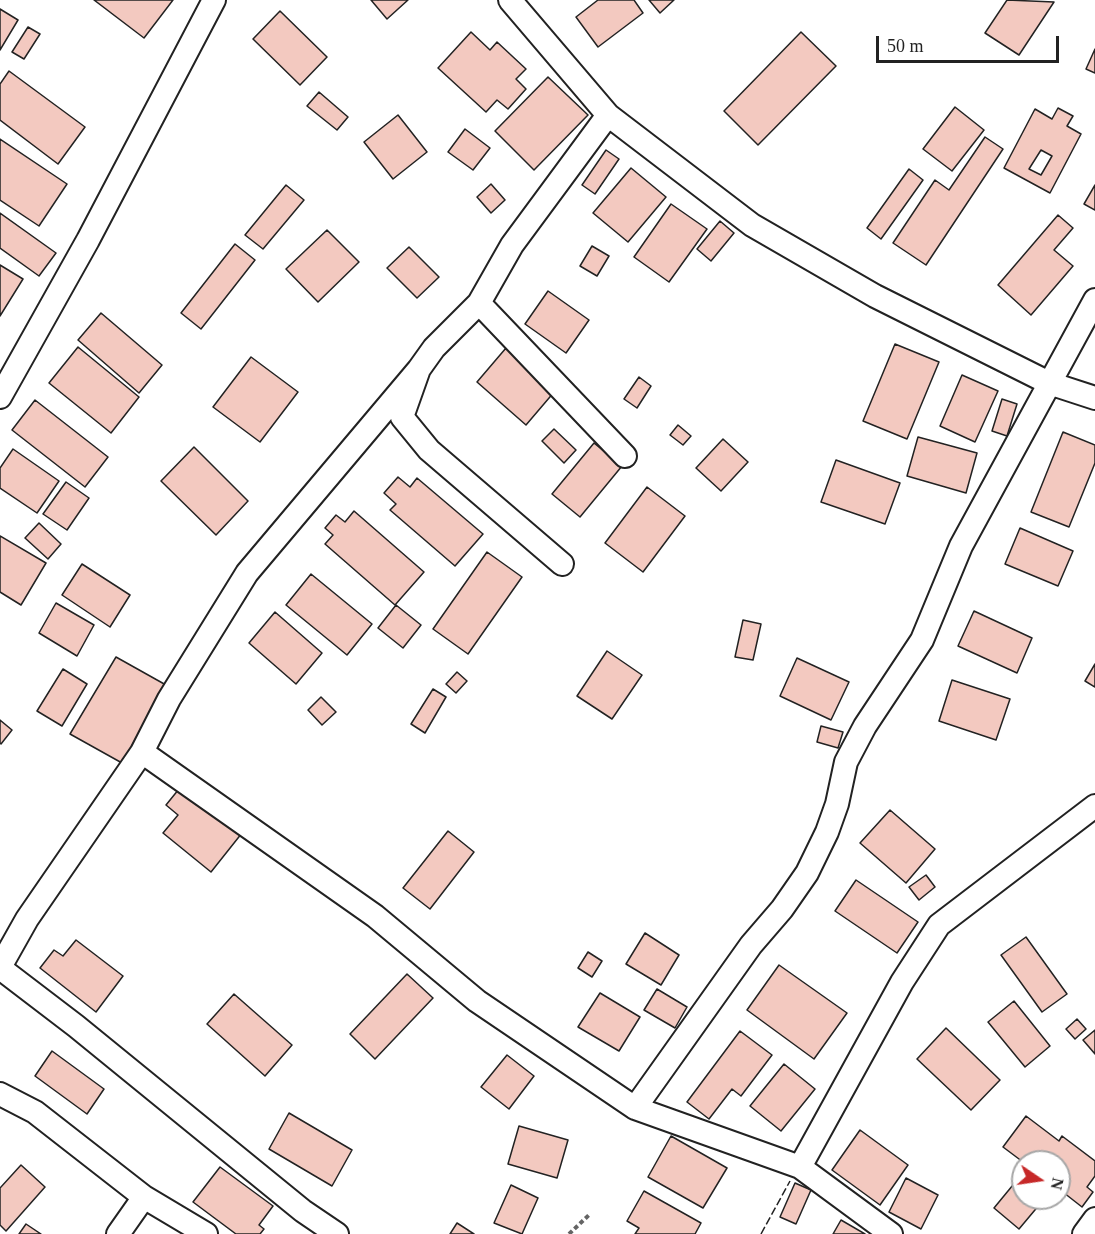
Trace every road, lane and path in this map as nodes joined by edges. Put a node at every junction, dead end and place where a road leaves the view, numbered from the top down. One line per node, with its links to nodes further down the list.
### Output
1 (214, 0): 8 (street)
2 (510, 0): 3 (street)
3 (608, 115): 5 (street); 7 (street)
4 (1095, 300): 7 (street)
5 (479, 303): 6 (street); 10 (street)
6 (419, 369): 11 (street); 12 (street)
7 (1049, 383): 9 (street); 16 (street)
8 (0, 397)
9 (1095, 398)
10 (625, 456)
11 (562, 564)
12 (142, 752): 14 (street); 16 (street)
13 (1095, 809): 17 (street)
14 (0, 968): 19 (street)
15 (0, 1094): 18 (street)
16 (635, 1108): 17 (street)
17 (800, 1167): 27 (street)
18 (144, 1197): 22 (street); 23 (street)
19 (303, 1211): 24 (street); 25 (street)
20 (589, 1215): 26 (path)
21 (1095, 1219): 28 (street)
22 (118, 1234)
23 (206, 1234)
24 (302, 1234)
25 (338, 1234)
26 (569, 1234)
27 (891, 1234)
28 (1084, 1234)

